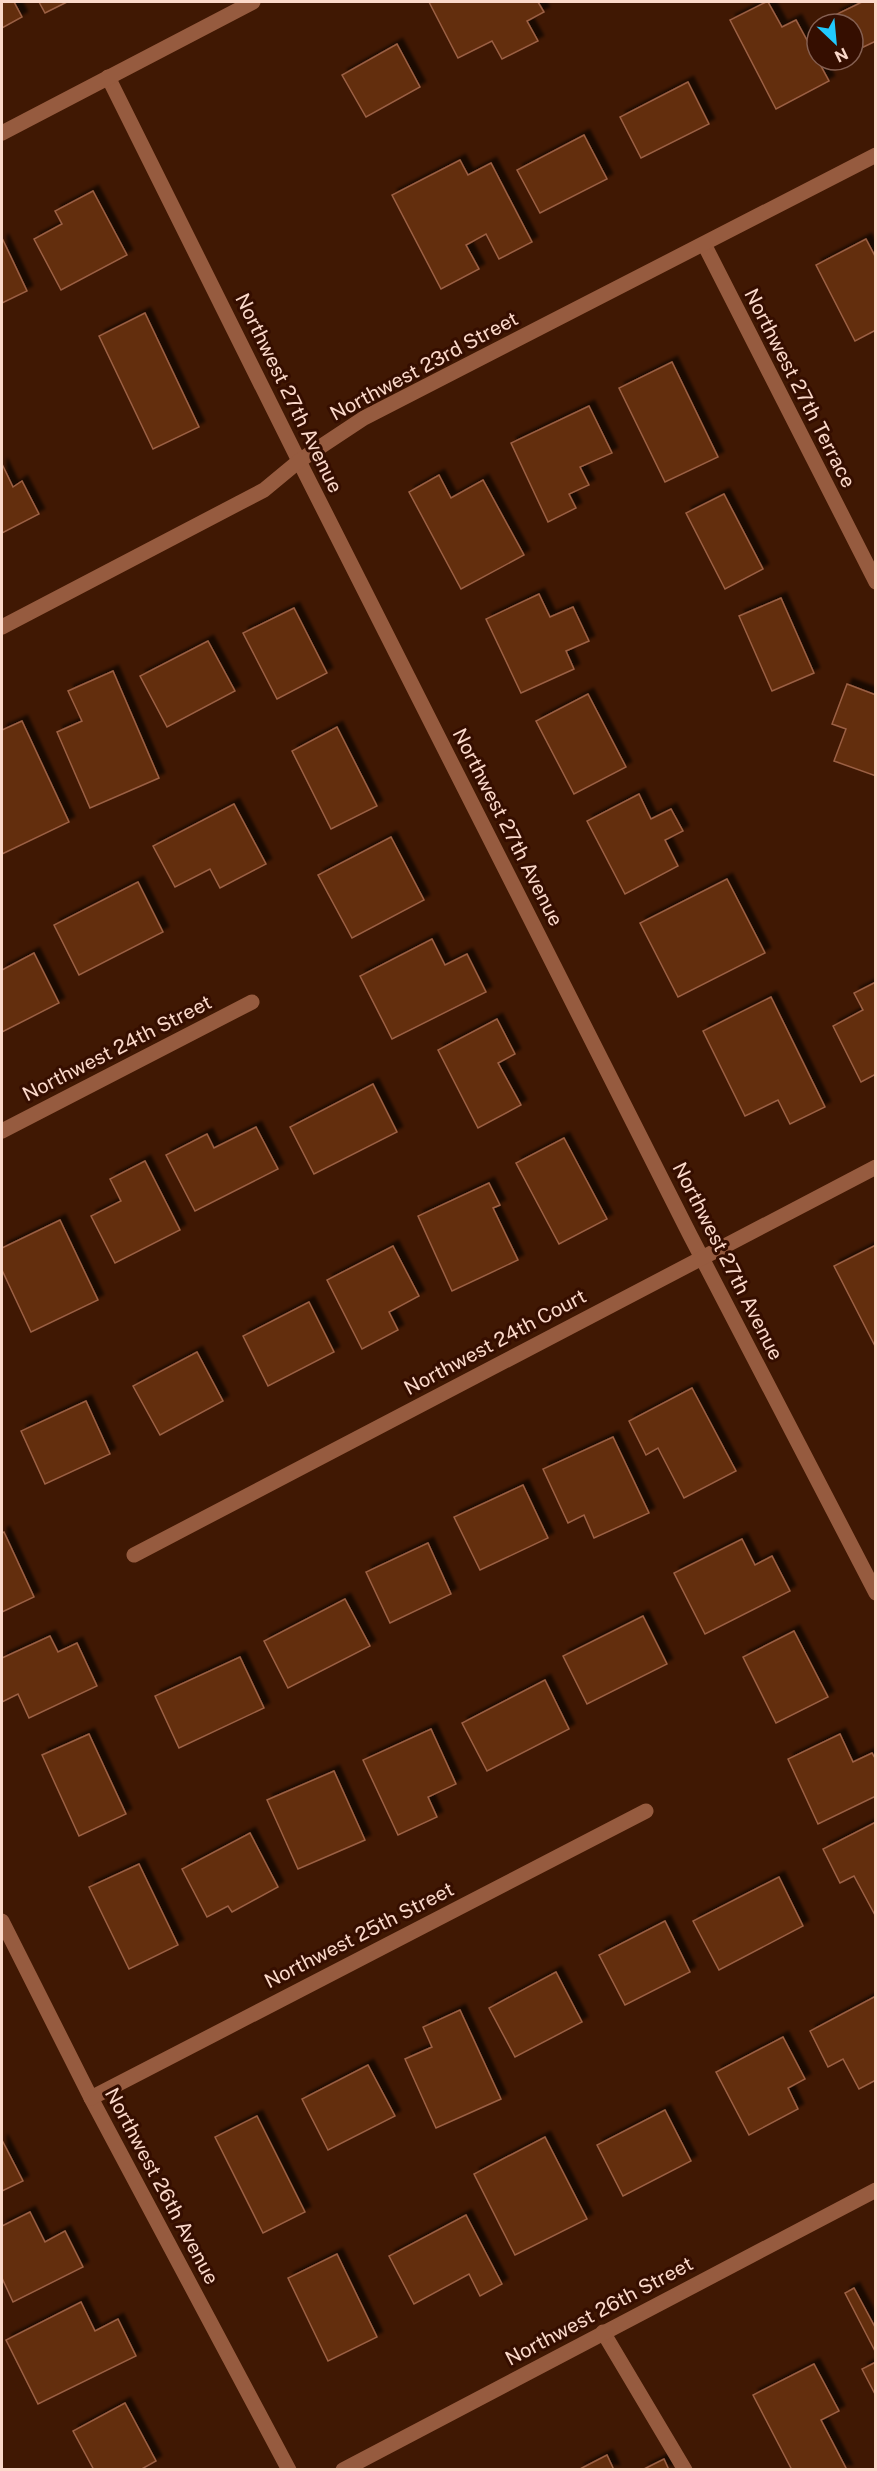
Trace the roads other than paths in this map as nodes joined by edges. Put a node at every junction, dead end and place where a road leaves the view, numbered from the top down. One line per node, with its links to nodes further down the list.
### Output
1 (253, 2): 2 (street)
2 (108, 78): 3 (street); 6 (street, Northwest 27th Avenue)
3 (2, 133)
4 (876, 155): 5 (street, Northwest 23rd Street)
5 (704, 244): 6 (street, Northwest 23rd Street); 7 (street, Northwest 27th Terrace)
6 (299, 461): 8 (street, Northwest 23rd Street); 12 (street, Northwest 27th Avenue)
7 (876, 582)
8 (2, 627)
9 (252, 1002): 10 (street, Northwest 24th Street)
10 (2, 1131)
11 (876, 1167): 12 (street, Northwest 24th Court)
12 (701, 1257): 13 (street, Northwest 24th Court); 14 (street, Northwest 27th Avenue)
13 (134, 1555)
14 (876, 1593)
15 (646, 1811): 17 (street, Northwest 25th Street)
16 (2, 1921): 17 (street, Northwest 26th Avenue)
17 (91, 2098): 20 (street, Northwest 26th Avenue)
18 (876, 2190): 19 (street, Northwest 26th Street)
19 (603, 2332): 21 (street, Northwest 26th Street); 22 (street)
20 (288, 2469)
21 (343, 2469)
22 (685, 2469)

